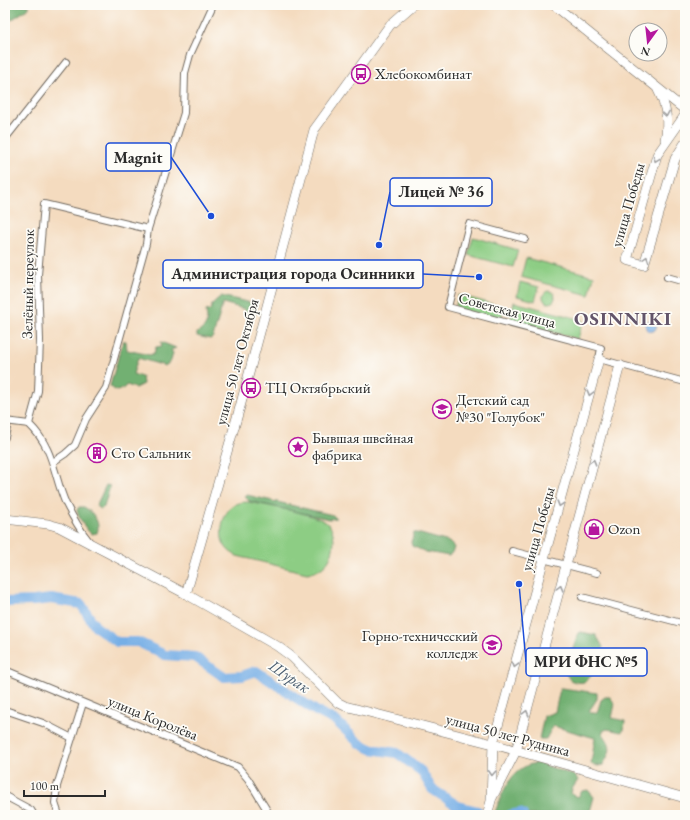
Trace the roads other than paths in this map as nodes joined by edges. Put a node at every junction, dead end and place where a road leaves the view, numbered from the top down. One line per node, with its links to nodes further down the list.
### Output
1 (213, 5): 11 (street)
2 (413, 5): 28 (street, улица 50 лет Октября)
3 (554, 5): 5 (street)
4 (66, 62): 8 (street)
5 (655, 86): 6 (street); 10 (street, one-way to 10)
6 (685, 110)
7 (685, 115): 10 (street, улица Победы)
8 (5, 139)
9 (685, 143): 10 (street, улица Победы, one-way to 9)
10 (664, 144)
11 (148, 229): 19 (street, Зелёный переулок); 21 (street)
12 (525, 239): 15 (street, Советская улица)
13 (667, 277): 14 (street)
14 (685, 282)
15 (599, 359): 16 (street); 25 (street, улица Победы, one-way to 25)
16 (620, 365): 17 (street); 26 (street, улица Победы, one-way to 16)
17 (685, 382)
18 (5, 422): 19 (street); 20 (street)
19 (29, 424): 21 (street)
20 (5, 437)
21 (52, 462): 23 (street)
22 (5, 520): 23 (street, улица 50 лет Рудника)
23 (93, 546): 28 (street, улица 50 лет Рудника)
24 (512, 551): 25 (street)
25 (544, 560): 26 (street); 35 (street, улица Победы, one-way to 35)
26 (566, 565): 27 (street); 36 (street, улица Победы, one-way to 26)
27 (597, 574)
28 (186, 594): 35 (street, улица 50 лет Рудника)
29 (582, 597): 30 (street)
30 (685, 624)
31 (5, 670): 32 (street, улица Королёва)
32 (83, 703): 34 (street); 42 (street, улица Королёва)
33 (5, 710): 34 (street)
34 (72, 738): 41 (street)
35 (493, 744): 36 (street, улица 50 лет Рудника); 39 (street, улица Победы, one-way to 39)
36 (516, 751): 38 (street, улица 50 лет Рудника); 39 (street, улица Победы)
37 (5, 796): 40 (street)
38 (685, 798)
39 (491, 801): 43 (street, улица Победы)
40 (34, 815)
41 (59, 815)
42 (270, 815)
43 (488, 815)

